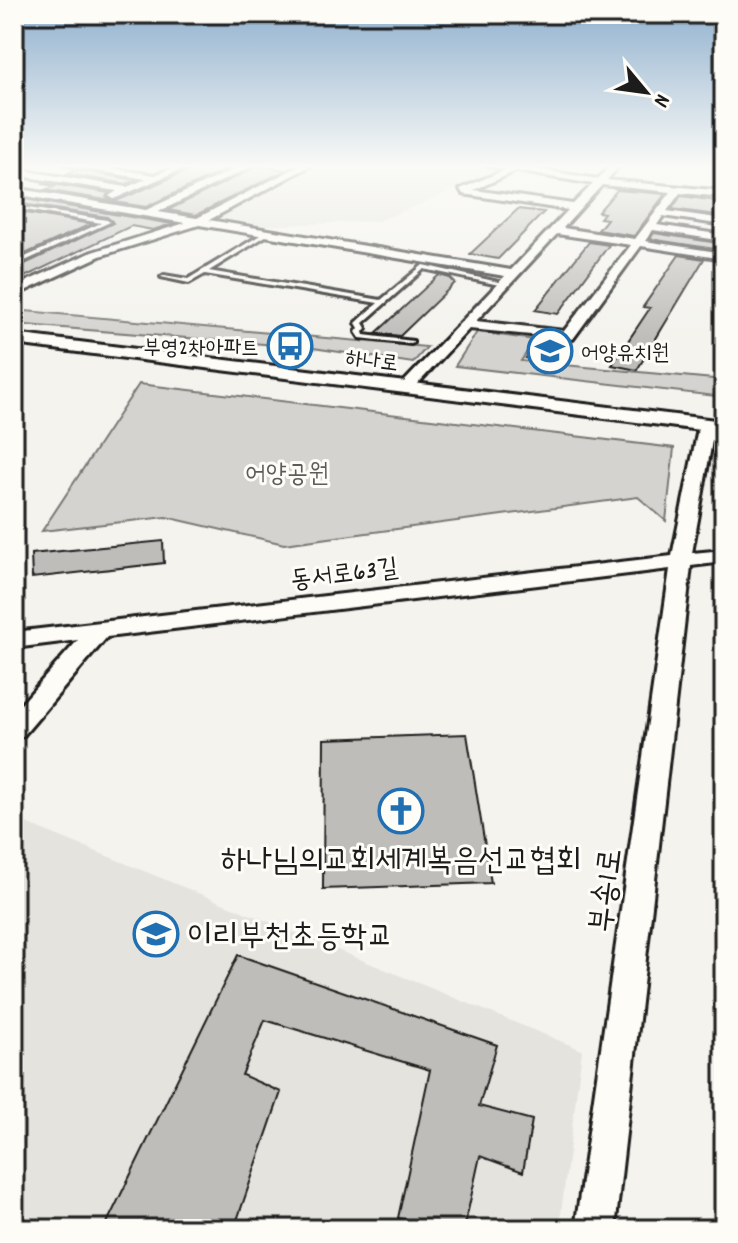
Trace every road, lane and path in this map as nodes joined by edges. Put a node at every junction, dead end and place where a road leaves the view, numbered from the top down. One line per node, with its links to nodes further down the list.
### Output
1 (105, 223): 12 (lane)
2 (195, 223): 16 (street)
3 (204, 223): 8 (street)
4 (562, 223): 7 (street)
5 (654, 223): 6 (street)
6 (651, 227): 9 (street); 10 (street)
7 (555, 230): 10 (street); 15 (street)
8 (267, 233): 13 (lane); 15 (street)
9 (724, 238)
10 (640, 243): 11 (street); 18 (street)
11 (724, 256)
12 (14, 264)
13 (204, 272): 14 (lane); 17 (lane)
14 (164, 277)
15 (508, 279): 17 (lane); 18 (street)
16 (14, 292)
17 (382, 302): 20 (lane)
18 (464, 324): 21 (street)
19 (14, 339): 21 (street, 하나로)
20 (411, 342)
21 (407, 387): 22 (street, 하나로)
22 (715, 426): 24 (street, 부송1로)
23 (724, 556): 24 (street)
24 (681, 561): 25 (street, 동서로63길); 28 (street, 부송1로)
25 (102, 628): 26 (street, 동서로63길); 27 (street)
26 (14, 640)
27 (14, 729)
28 (595, 1229)

